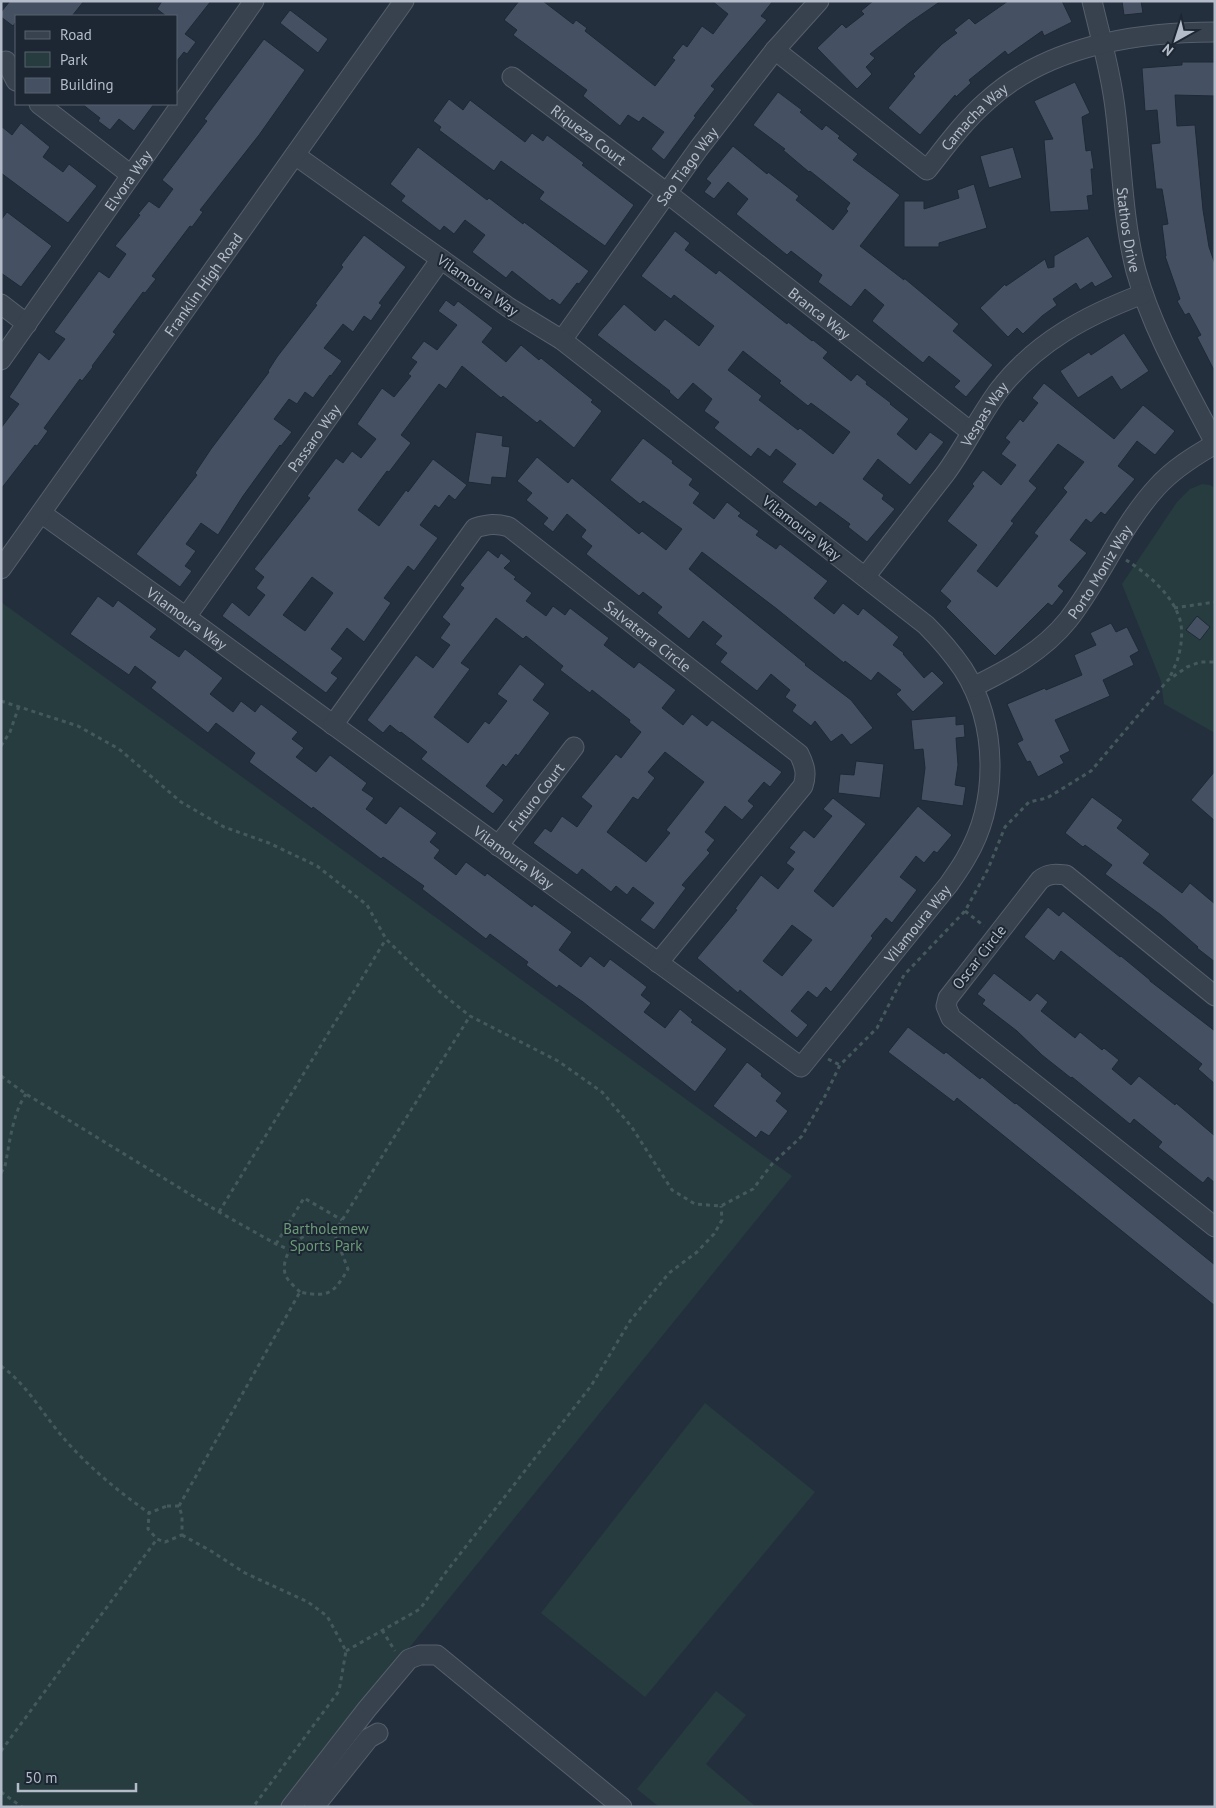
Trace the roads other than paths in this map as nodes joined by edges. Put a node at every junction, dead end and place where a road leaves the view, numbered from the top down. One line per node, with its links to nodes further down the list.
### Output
1 (254, 1): 13 (street, Elvora Way)
2 (404, 1): 12 (street, Franklin High Road)
3 (819, 1): 7 (street, Sao Tiago Way)
4 (1092, 1): 6 (street, Stathos Drive)
5 (1215, 32): 6 (street, Camacha Way)
6 (1103, 44): 7 (street, Camacha Way); 16 (street, Stathos Drive)
7 (775, 50): 14 (street, Sao Tiago Way)
8 (6, 61): 10 (street)
9 (512, 77): 14 (street, Riqueza Court)
10 (15, 79)
11 (40, 105): 13 (street)
12 (295, 155): 15 (street, Vilamoura Way); 23 (street, Franklin High Road)
13 (131, 174): 18 (street, Elvora Way)
14 (667, 193): 19 (street, Sao Tiago Way); 21 (street, Branca Way)
15 (441, 259): 19 (street, Vilamoura Way); 26 (street, Passaro Way)
16 (1143, 294): 21 (street, Vespas Way); 22 (street, Stathos Drive)
17 (1, 304): 18 (street)
18 (27, 324): 20 (street, Elvora Way)
19 (562, 340): 25 (street, Vilamoura Way)
20 (1, 360)
21 (972, 432): 25 (street, Vespas Way)
22 (1215, 444): 27 (street, Porto Moniz Way)
23 (41, 513): 24 (street, Franklin High Road); 26 (street, Vilamoura Way)
24 (1, 569)
25 (865, 577): 27 (street, Vilamoura Way)
26 (186, 617): 28 (street, Vilamoura Way)
27 (973, 687): 31 (street, Vilamoura Way)
28 (333, 725): 30 (street, Vilamoura Way); 31 (street, Salvaterra Circle)
29 (574, 747): 30 (street, Futuro Court)
30 (498, 846): 31 (street, Vilamoura Way)
31 (658, 963)
32 (1215, 996): 33 (street, Oscar Circle)
33 (1215, 1227)
34 (378, 1733): 36 (street)
35 (291, 1807): 37 (street)
36 (314, 1807)
37 (622, 1807)

